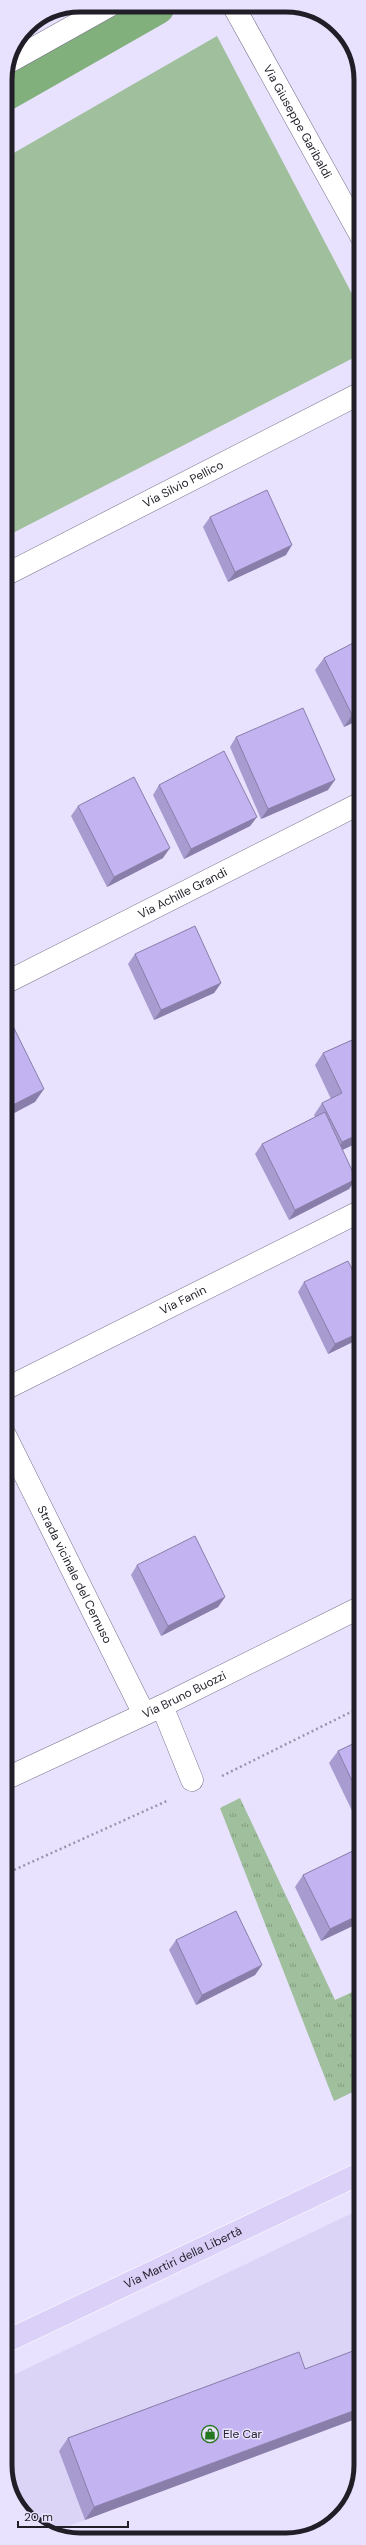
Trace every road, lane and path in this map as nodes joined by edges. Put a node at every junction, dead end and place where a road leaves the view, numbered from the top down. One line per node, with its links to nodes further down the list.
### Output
1 (98, 12): 3 (street)
2 (237, 12): 4 (street, Via Giuseppe Garibaldi)
3 (16, 58)
4 (354, 223)
5 (354, 397): 6 (street, Via Silvio Pellico)
6 (12, 571)
7 (354, 807): 8 (street, Via Achille Grandi)
8 (12, 979)
9 (354, 1214): 10 (street, Via Fanin)
10 (12, 1386)
11 (12, 1448): 13 (street, Strada vicinale del Cernuso)
12 (354, 1610): 13 (street, Via Bruno Buozzi)
13 (153, 1710): 14 (street, Via Bruno Buozzi); 15 (street, Strada vicinale del Cernuso)
14 (12, 1776)
15 (192, 1780)
16 (354, 2176): 17 (main road, Via Martiri della Libertà)
17 (12, 2339)

